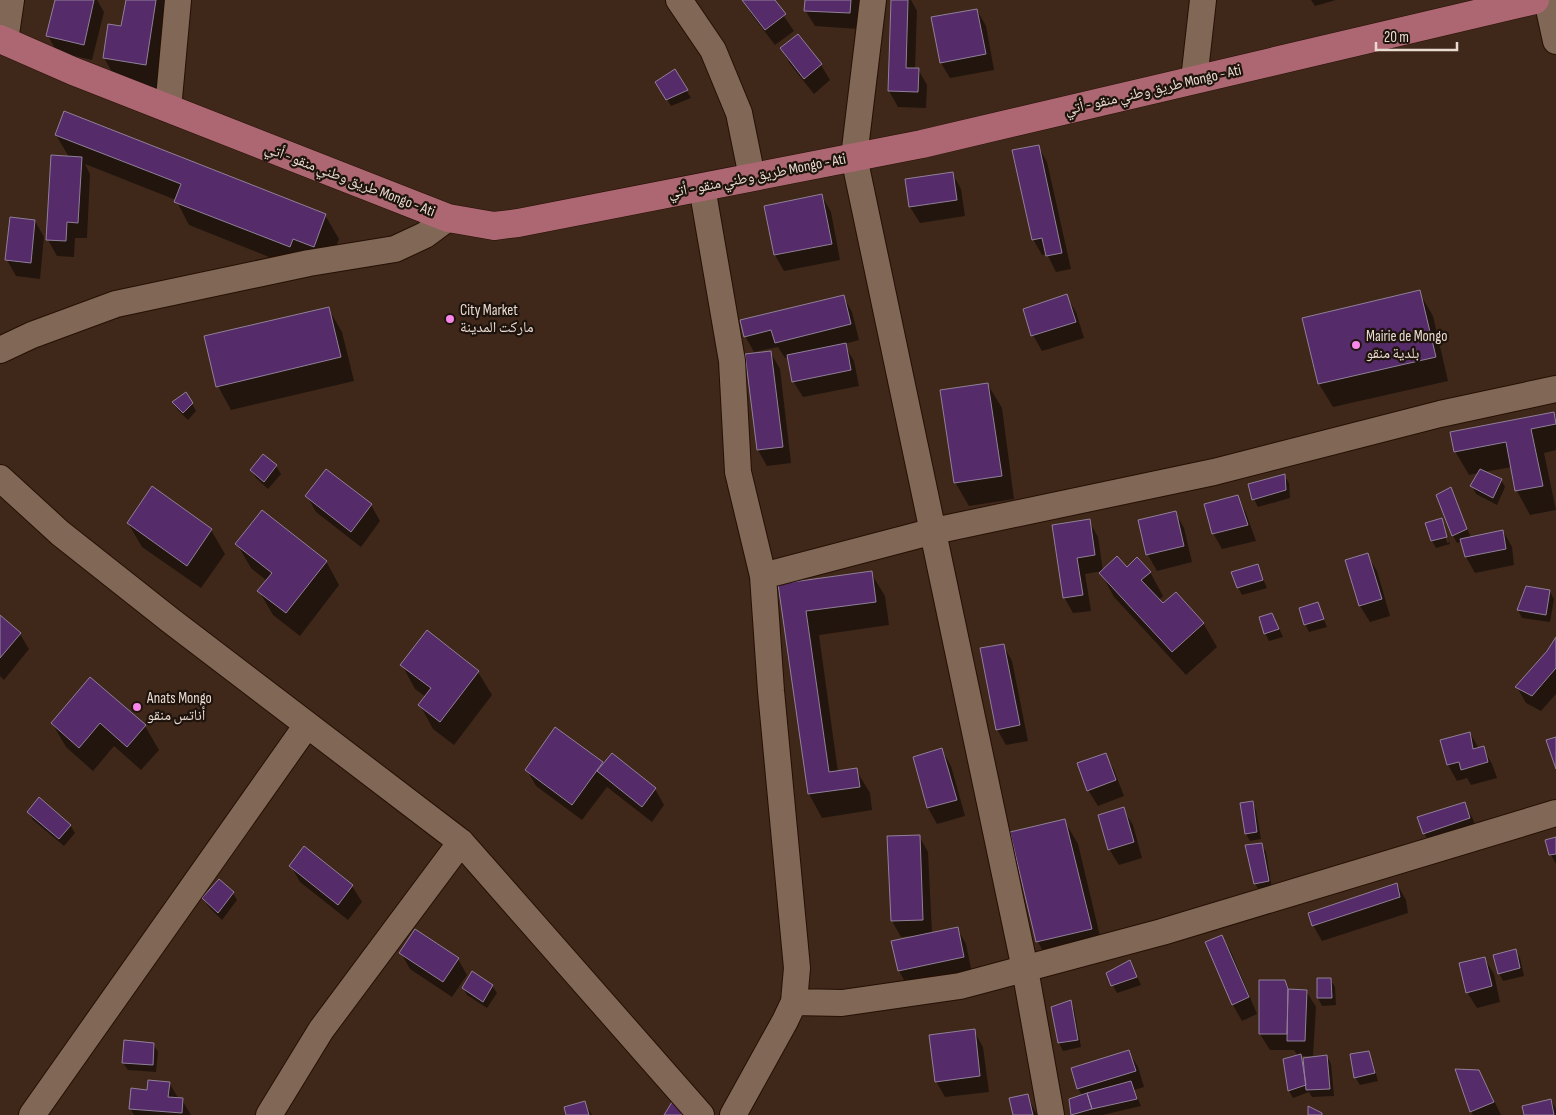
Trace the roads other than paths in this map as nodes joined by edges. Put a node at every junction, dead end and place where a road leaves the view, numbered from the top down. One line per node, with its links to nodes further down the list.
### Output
1 (11, 0): 8 (street)
2 (178, 0): 11 (street)
3 (679, 0): 13 (street)
4 (873, 0): 12 (street)
5 (1204, 0): 10 (street)
6 (1535, 0): 10 (main road, طريق وطني منقو - أتي Mongo - Ati)
7 (1547, 0): 9 (street)
8 (2, 40): 11 (main road, طريق وطني منقو - أتي Mongo - Ati)
9 (1556, 40)
10 (1194, 80): 12 (main road, طريق وطني منقو - أتي Mongo - Ati)
11 (168, 109): 15 (main road, طريق وطني منقو - أتي Mongo - Ati)
12 (854, 157): 13 (main road, طريق وطني منقو - أتي Mongo - Ati); 19 (street)
13 (752, 177): 14 (main road, طريق وطني منقو - أتي Mongo - Ati)
14 (702, 187): 15 (main road, طريق وطني منقو - أتي Mongo - Ati); 20 (street)
15 (448, 218): 16 (street)
16 (0, 350)
17 (1556, 389): 19 (street)
18 (0, 478): 21 (street)
19 (934, 531): 20 (street); 24 (street)
20 (763, 576): 25 (street)
21 (307, 725): 23 (street); 26 (street)
22 (1556, 813): 24 (street)
23 (461, 842): 27 (street); 28 (street)
24 (1025, 969): 25 (street); 30 (street)
25 (794, 1002): 29 (street)
26 (32, 1115)
27 (269, 1115)
28 (701, 1115)
29 (733, 1115)
30 (1051, 1115)

